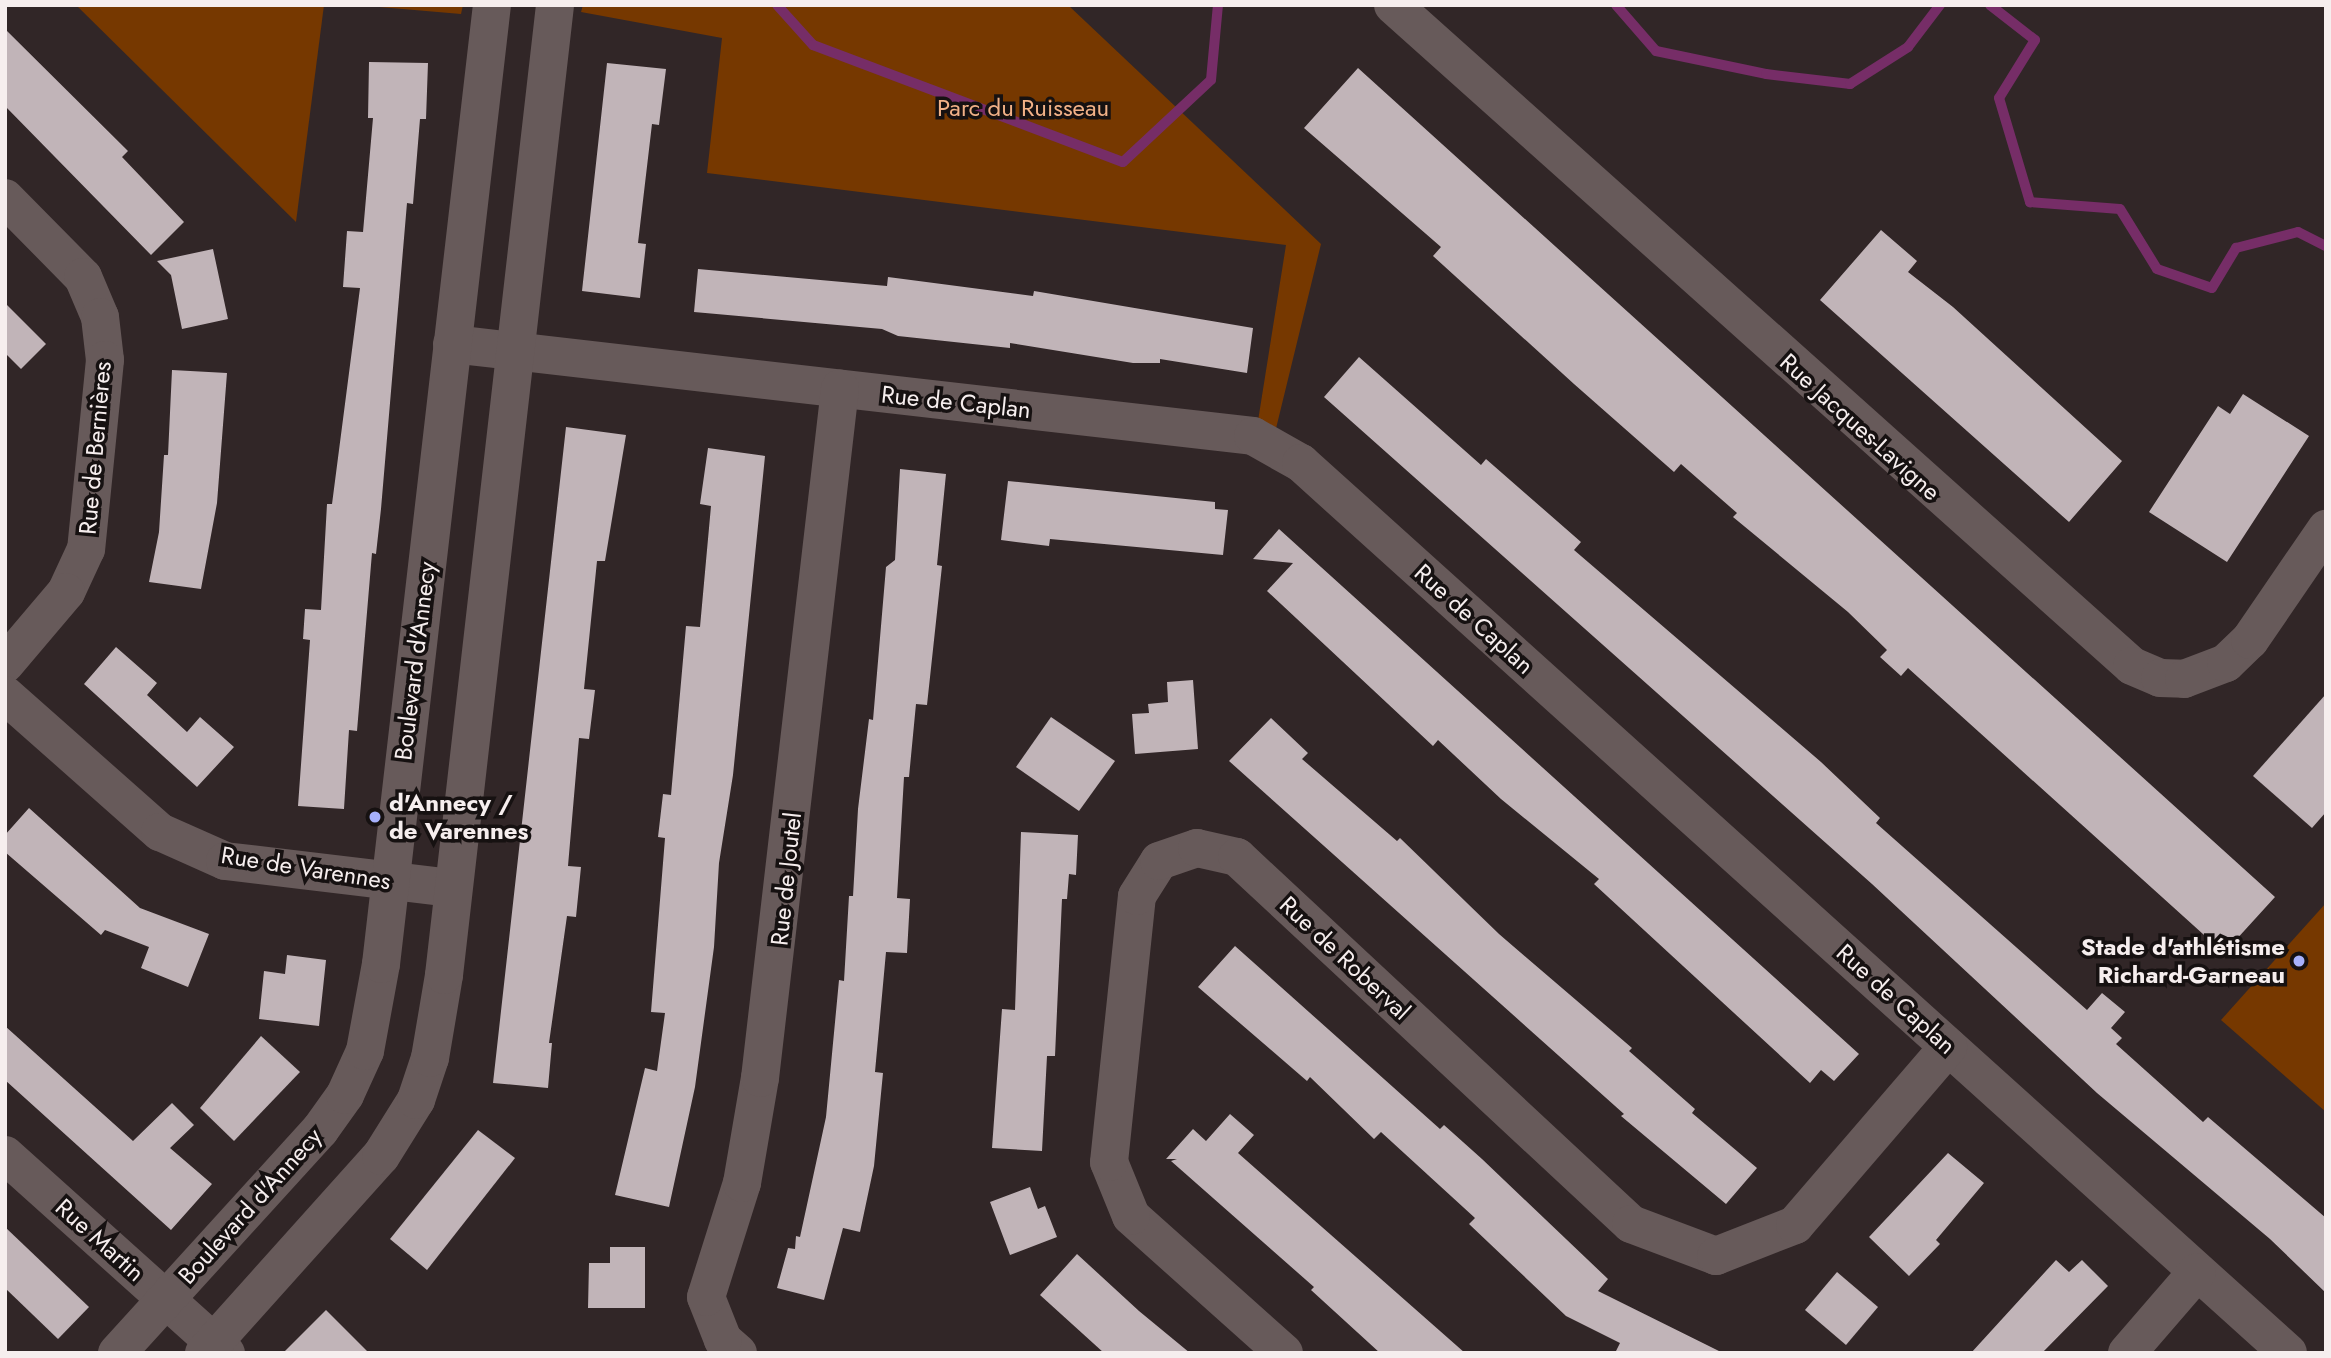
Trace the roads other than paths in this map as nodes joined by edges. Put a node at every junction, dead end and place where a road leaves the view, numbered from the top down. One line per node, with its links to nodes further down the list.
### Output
1 (492, 5): 5 (street, Boulevard d'Annecy)
2 (555, 5): 6 (street)
3 (1393, 5): 8 (street, Rue Jacques-Lavigne)
4 (5, 198): 9 (street, Rue de Bernières)
5 (452, 344): 6 (street, Rue de Caplan); 11 (street, Boulevard d'Annecy)
6 (514, 351): 7 (street, Rue de Caplan); 12 (street)
7 (840, 389): 13 (street, Rue de Caplan); 19 (street, Rue de Joutel)
8 (2326, 529)
9 (5, 664)
10 (5, 695): 11 (street, Rue de Varennes)
11 (390, 881): 12 (street, Rue de Varennes); 16 (street, Boulevard d'Annecy)
12 (452, 888): 17 (street)
13 (1948, 1047): 15 (street, Rue de Caplan); 20 (street, Rue de Roberval)
14 (5, 1155): 16 (street, Rue Martin)
15 (2197, 1272): 21 (street); 22 (street, Rue de Caplan)
16 (165, 1300): 17 (street, Rue Martin); 18 (street, Boulevard d'Annecy)
17 (215, 1349)
18 (117, 1353)
19 (738, 1353)
20 (1284, 1353)
21 (2127, 1353)
22 (2288, 1353)

